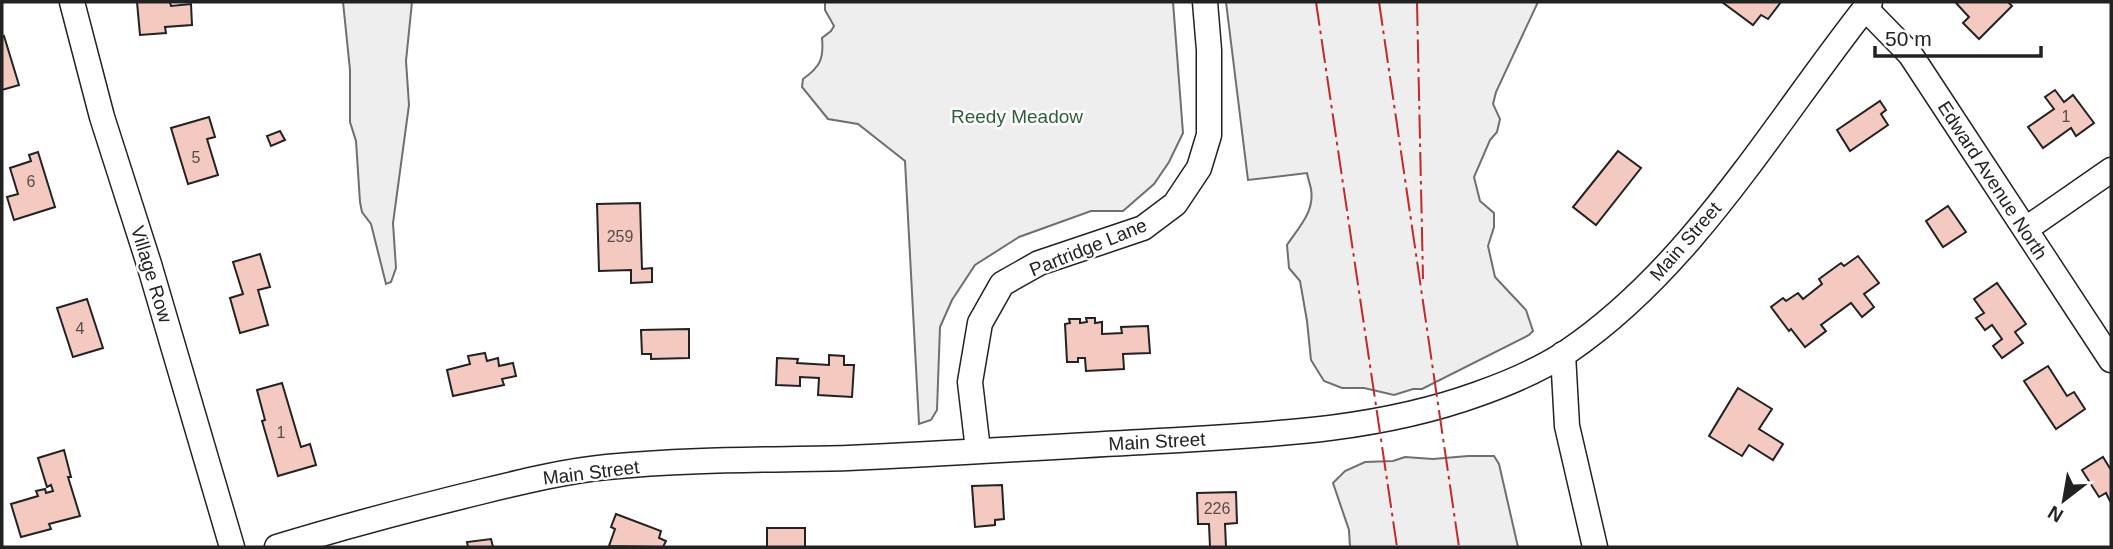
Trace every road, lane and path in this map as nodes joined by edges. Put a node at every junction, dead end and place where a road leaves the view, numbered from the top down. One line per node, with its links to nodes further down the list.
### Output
1 (72, 2): 9 (street, Village Row)
2 (1205, 2): 8 (street, Partridge Lane)
3 (1867, 5): 5 (street, Edward Avenue North); 6 (street, Main Street)
4 (2111, 170): 5 (street)
5 (2026, 229): 7 (street, Edward Avenue North)
6 (1563, 354): 8 (street, Main Street); 11 (street)
7 (2111, 360)
8 (978, 450): 10 (street, Main Street)
9 (232, 547)
10 (277, 547)
11 (1595, 547)

